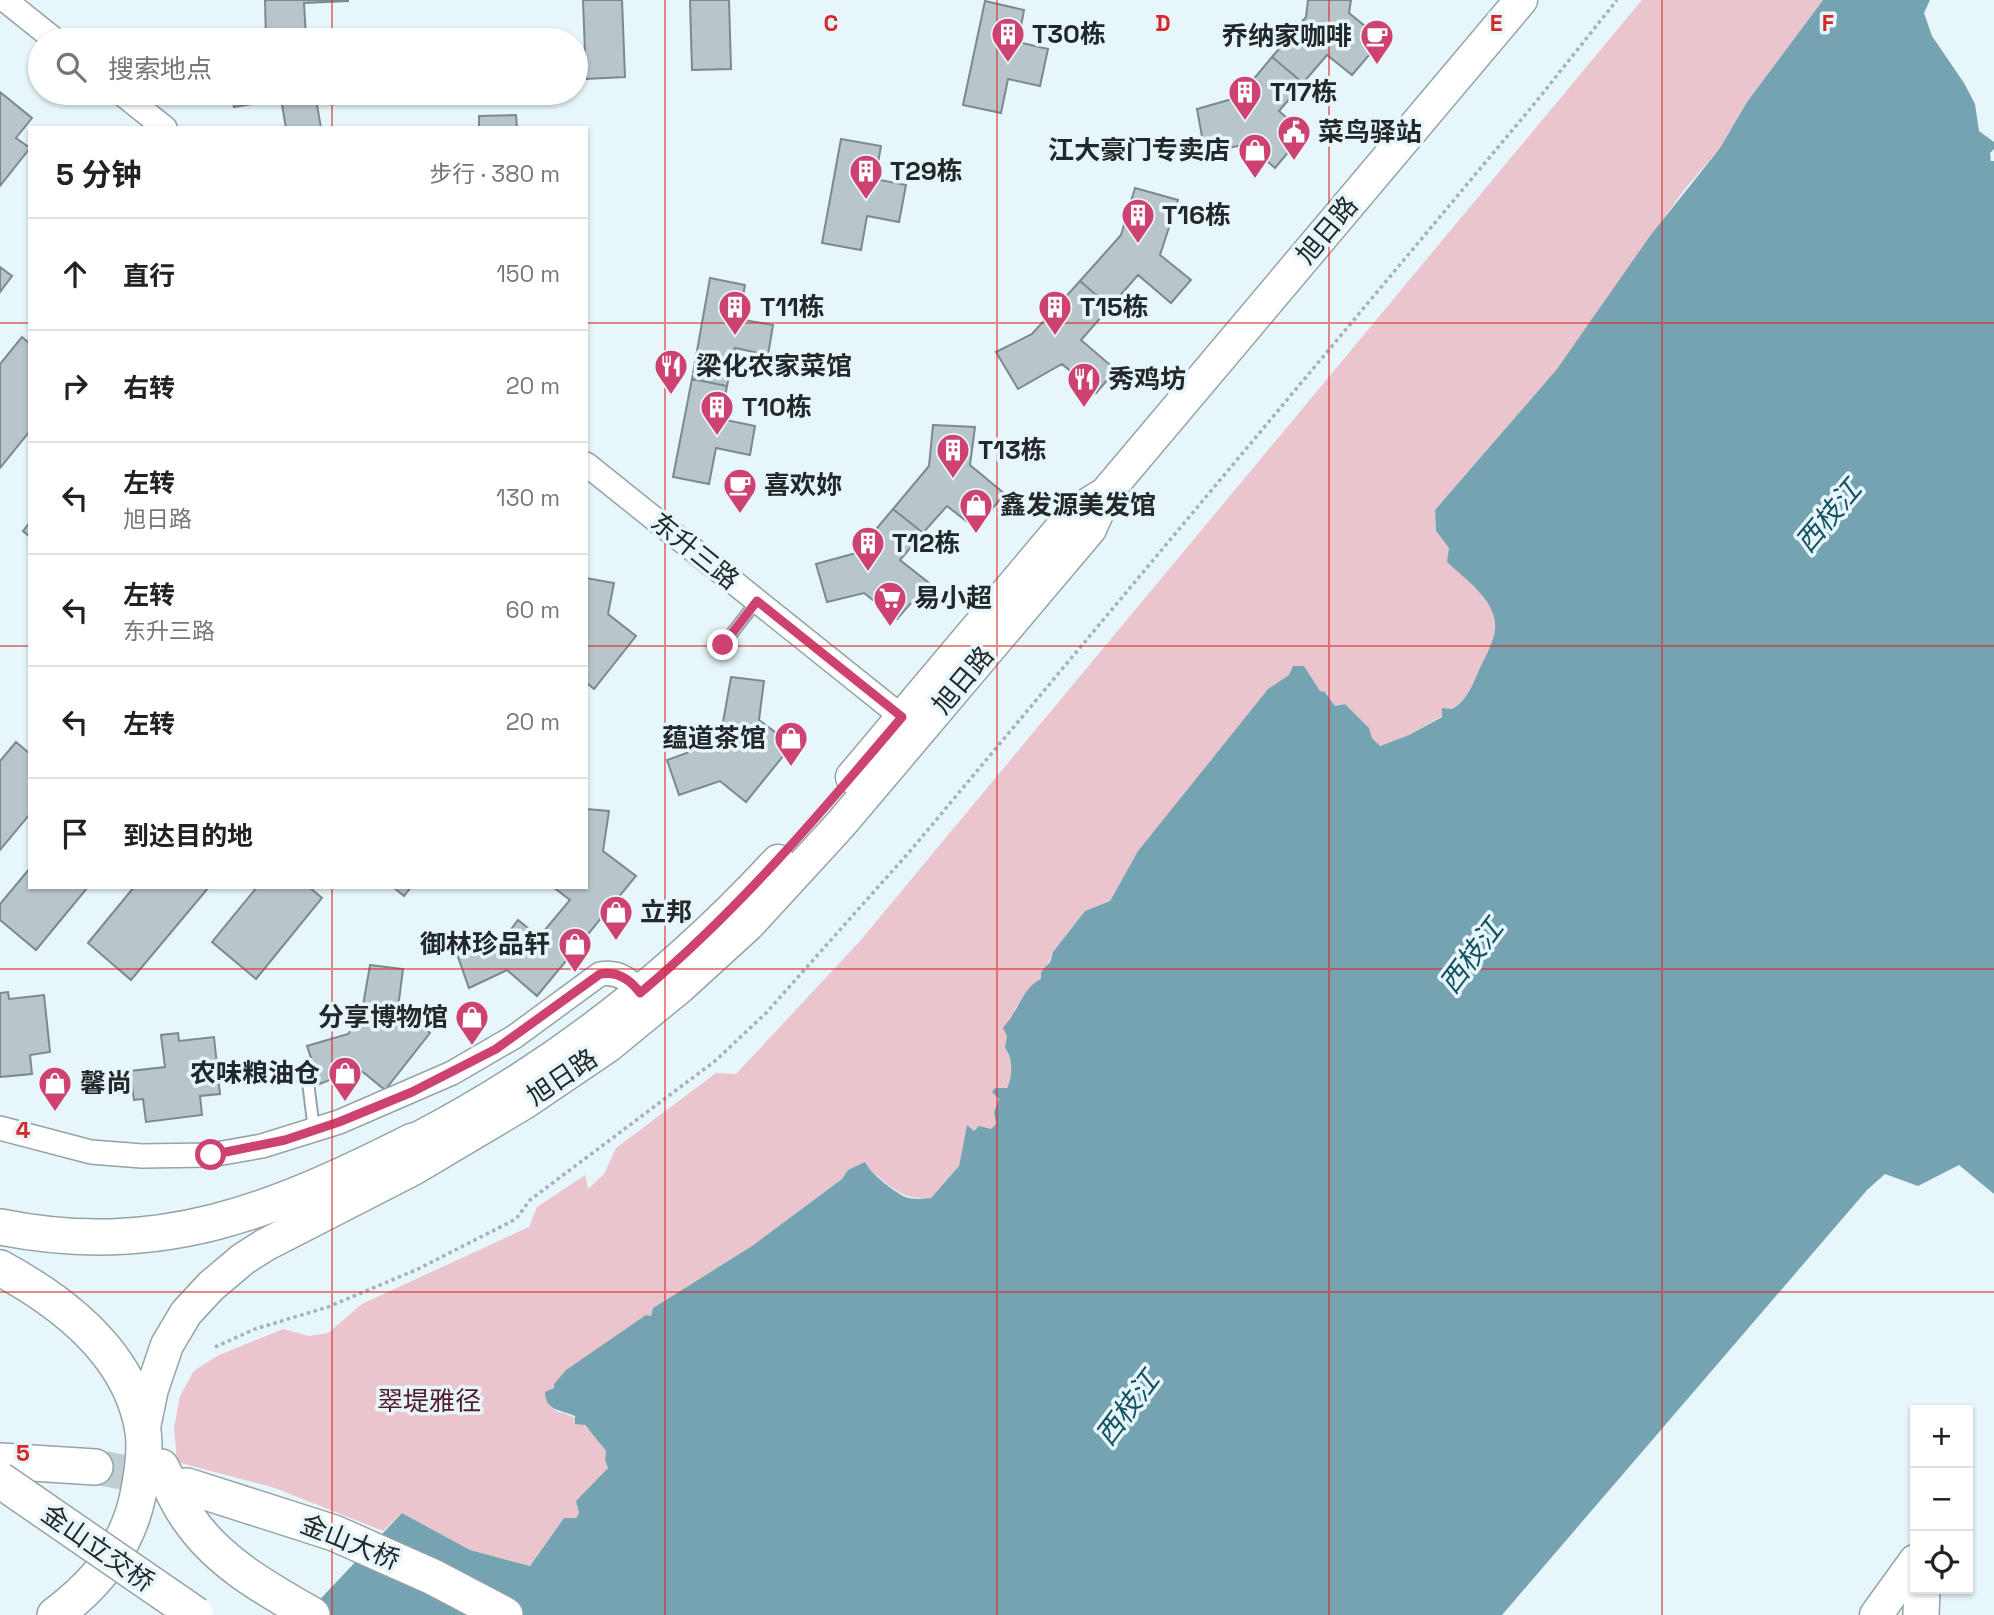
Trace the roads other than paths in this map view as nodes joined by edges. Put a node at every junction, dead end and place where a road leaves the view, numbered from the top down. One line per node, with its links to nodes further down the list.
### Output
1 (5, 0): 3 (street)
2 (1521, 0): 7 (main road, 旭日路)
3 (40, 28)
4 (136, 105): 5 (street)
5 (162, 126)
6 (588, 466): 8 (street, 东升三路)
7 (1107, 493): 10 (main road, 旭日路); 15 (main road, 旭日路)
8 (757, 601): 9 (lane); 10 (street, 东升三路)
9 (723, 645)
10 (902, 717): 11 (main road, 旭日路)
11 (640, 993): 14 (street); 15 (main road, 旭日路)
12 (306, 1074): 14 (lane)
13 (0, 1128): 14 (street)
14 (314, 1130)
15 (413, 1155): 16 (main road); 18 (main road)
16 (0, 1227)
17 (0, 1268): 18 (main road)
18 (143, 1432): 22 (main road); 26 (main road)
19 (0, 1461): 20 (main road)
20 (95, 1467)
21 (0, 1480): 28 (main road, 金山立交桥, bridge)
22 (182, 1492): 29 (main road); 30 (main road, 金山大桥)
23 (0, 1507): 27 (main road, 金山立交桥)
24 (1910, 1568): 31 (main road)
25 (1922, 1594): 32 (main road)
26 (55, 1615)
27 (155, 1615)
28 (196, 1615)
29 (312, 1615)
30 (505, 1615)
31 (1876, 1615)
32 (1921, 1615)

